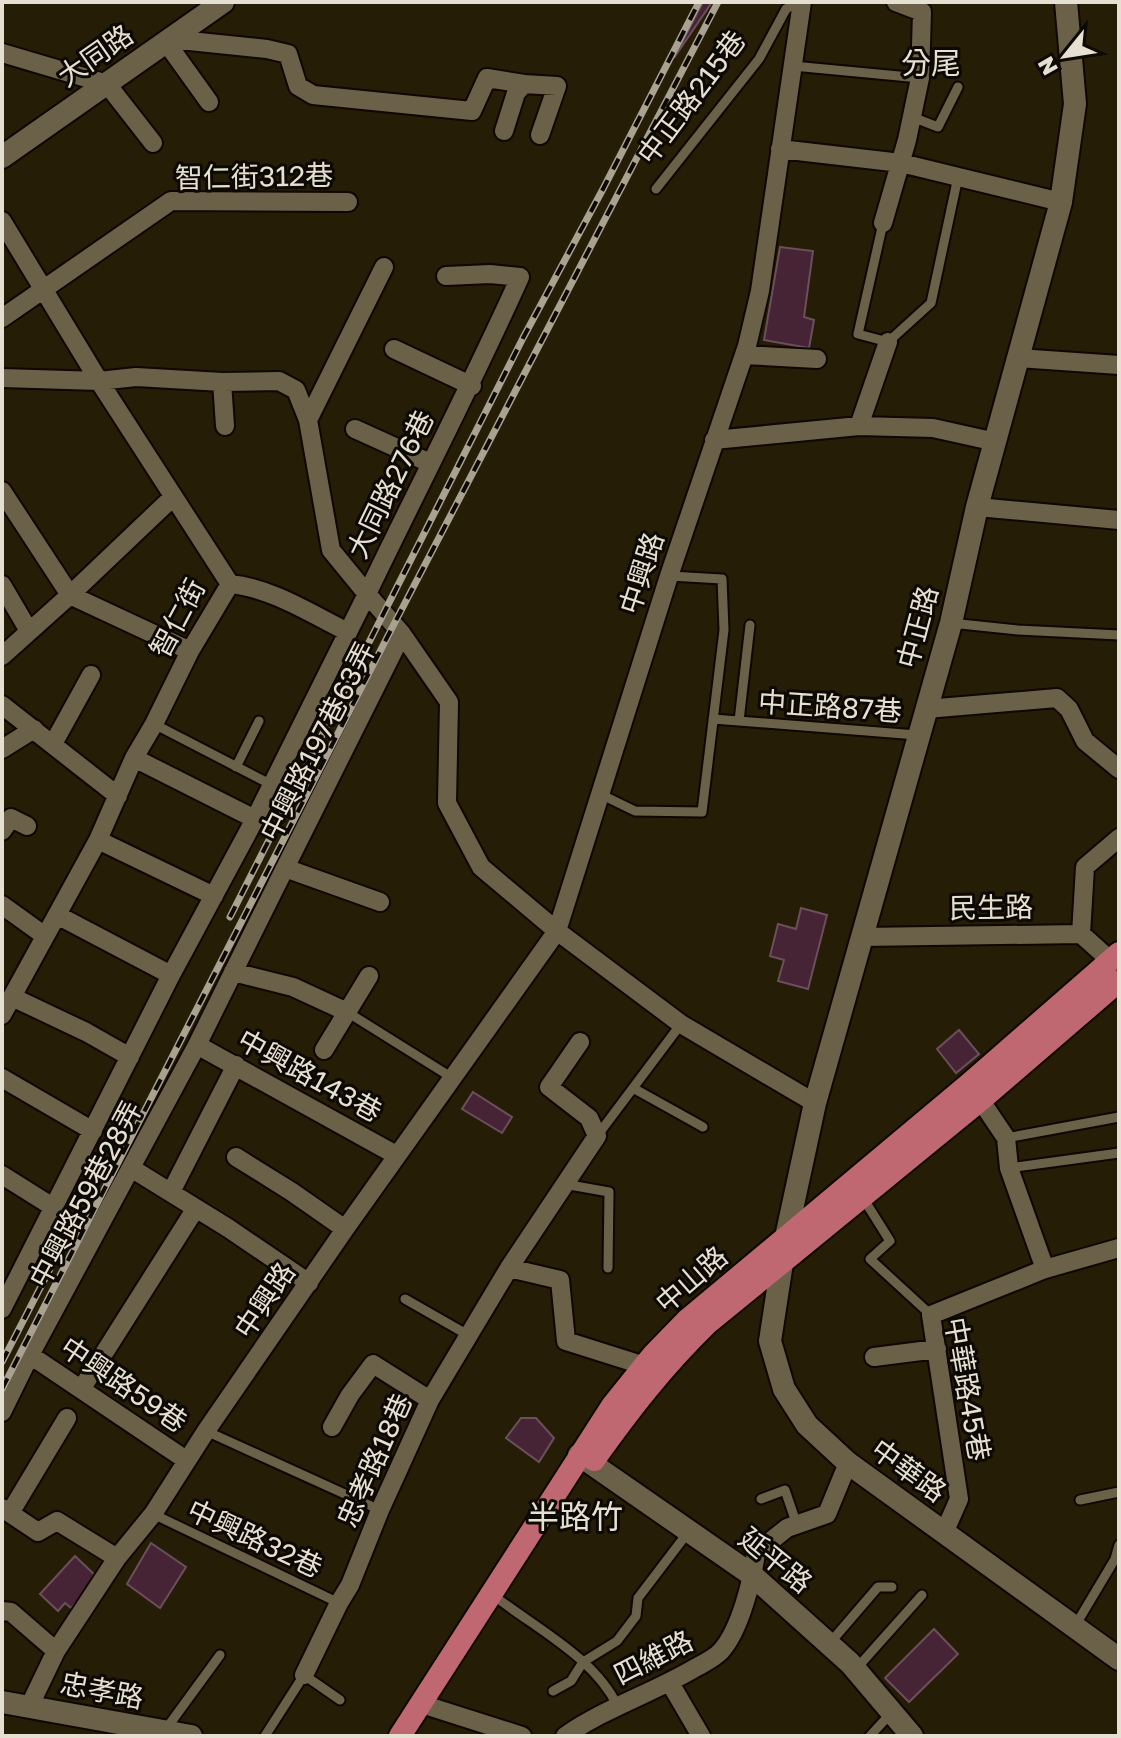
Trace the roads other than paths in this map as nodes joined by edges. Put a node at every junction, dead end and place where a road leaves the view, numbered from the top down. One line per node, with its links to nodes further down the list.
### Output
1 (223, 2): 5 (street, 大同路)
2 (800, 2): 7 (street); 21 (lane, 中正路215巷)
3 (896, 2): 8 (street)
4 (1066, 2): 23 (street, 中正路)
5 (168, 41): 9 (street, 大同路); 10 (street); 12 (street)
6 (2, 53): 9 (street)
7 (793, 66): 8 (lane); 17 (street)
8 (920, 78): 13 (street)
9 (107, 84): 16 (street); 18 (street, 大同路)
10 (524, 84): 14 (street); 15 (street)
11 (958, 87): 13 (lane)
12 (209, 102)
13 (912, 117): 19 (street)
14 (504, 131)
15 (540, 135)
16 (153, 143)
17 (780, 149): 19 (street); 32 (street, 中興路)
18 (2, 157)
19 (901, 163): 20 (street); 25 (street)
20 (958, 177): 23 (street); 30 (lane)
21 (656, 189)
22 (348, 202): 28 (street, 智仁街312巷)
23 (1061, 202): 33 (street, 中正路)
24 (2, 221): 28 (street, 智仁街)
25 (883, 223): 30 (lane)
26 (384, 267): 40 (street)
27 (446, 276): 39 (street, 大同路276巷)
28 (43, 288): 29 (street, 智仁街312巷); 37 (street, 智仁街)
29 (2, 318)
30 (888, 342): 42 (street)
31 (394, 349): 39 (street)
32 (744, 355): 34 (street); 44 (street, 中興路)
33 (1018, 358): 35 (street); 45 (street, 中正路)
34 (817, 359)
35 (1119, 365)
36 (2, 378): 37 (street, 大同路276巷)
37 (99, 381): 38 (street, 大同路276巷); 48 (street, 智仁街)
38 (222, 382): 40 (street, 大同路276巷); 41 (street)
39 (472, 386): 46 (street, 大同路276巷)
40 (308, 420): 54 (street, 大同路276巷)
41 (225, 426)
42 (859, 426): 44 (street); 45 (street)
43 (355, 429): 46 (street)
44 (714, 440): 51 (street, 中興路)
45 (996, 442): 49 (street, 中正路)
46 (430, 463): 54 (street, 大同路276巷)
47 (2, 491): 55 (street)
48 (173, 497): 52 (street, 智仁街); 55 (street)
49 (977, 507): 50 (street); 56 (street, 中正路)
50 (1118, 525)
51 (669, 576): 67 (lane, 中正路87巷); 79 (street, 中興路)
52 (230, 584): 59 (street); 62 (street, 智仁街)
53 (2, 585): 58 (street)
54 (367, 594): 59 (street); 60 (street)
55 (70, 595): 58 (street); 62 (street)
56 (951, 623): 61 (lane); 66 (street, 中正路)
57 (750, 625): 69 (lane, 中正路87巷)
58 (29, 631): 63 (street)
59 (348, 632): 78 (street)
60 (402, 634): 86 (street, 中興路197巷63弄); 91 (street)
61 (1119, 635)
62 (190, 651): 70 (street, 智仁街)
63 (2, 656)
64 (91, 675): 73 (street)
65 (2, 705): 71 (street)
66 (926, 709): 72 (street, 中正路); 77 (street)
67 (713, 719): 69 (lane, 中正路87巷); 79 (lane, 中正路87巷)
68 (259, 721): 76 (lane)
69 (739, 721): 72 (lane, 中正路87巷)
70 (154, 724): 75 (street, 智仁街); 76 (lane)
71 (34, 729): 73 (street); 74 (street)
72 (919, 735): 94 (street, 中正路)
73 (53, 744): 80 (street)
74 (2, 749)
75 (134, 758): 80 (street, 智仁街); 81 (street)
76 (236, 767): 78 (lane)
77 (1119, 769)
78 (272, 785): 81 (street)
79 (600, 794): 91 (street, 中興路)
80 (118, 796): 85 (street, 智仁街)
81 (255, 819): 87 (street)
82 (27, 826): 83 (street)
83 (2, 831)
84 (1119, 838): 92 (street)
85 (98, 840): 87 (street); 90 (street, 智仁街)
86 (285, 868): 88 (street, 中興路197巷63弄); 96 (street, 中興路59巷28弄)
87 (214, 896): 97 (street)
88 (380, 902)
89 (2, 905): 93 (street)
90 (57, 915): 93 (street, 智仁街); 97 (street)
91 (557, 931): 102 (street); 108 (street, 中興路)
92 (1081, 934): 94 (street, 民生路); 95 (street)
93 (45, 936): 99 (street, 智仁街)
94 (861, 937): 112 (street, 中正路)
95 (1116, 965): 111 (main road, 中山路)
96 (233, 972): 100 (street); 104 (street, 中興路59巷28弄)
97 (171, 975): 106 (street)
98 (369, 976): 100 (street)
99 (12, 997): 101 (street, 智仁街); 106 (street)
100 (347, 1012): 105 (street); 108 (lane)
101 (2, 1015)
102 (681, 1024): 110 (lane); 112 (street)
103 (580, 1042): 116 (street)
104 (197, 1045): 107 (street, 中興路143巷); 121 (street, 中興路59巷28弄)
105 (324, 1050)
106 (130, 1057): 115 (street)
107 (236, 1065): 119 (street, 中興路143巷); 125 (street)
108 (451, 1077): 119 (street, 中興路)
109 (2, 1078): 115 (street)
110 (633, 1088): 114 (lane); 116 (lane)
111 (975, 1091): 117 (street); 126 (main road, 中山路); 130 (main road, 中山路)
112 (815, 1103): 130 (street, 中正路)
113 (1119, 1117): 117 (lane)
114 (703, 1127)
115 (93, 1131): 127 (street)
116 (597, 1136): 124 (street, 忠孝路18巷)
117 (1006, 1138): 122 (street)
118 (1119, 1153): 122 (lane)
119 (396, 1155): 129 (street, 中興路)
120 (236, 1157): 129 (street)
121 (131, 1168): 125 (street); 143 (street, 中興路59巷28弄)
122 (1009, 1168): 135 (street)
123 (2, 1175): 127 (street)
124 (564, 1184): 133 (street, 忠孝路18巷); 134 (lane)
125 (171, 1192): 128 (street)
126 (862, 1198): 132 (main road, 中山路); 140 (lane, 中華路45巷)
127 (53, 1207): 136 (street)
128 (196, 1208): 137 (street); 146 (street)
129 (345, 1229): 137 (street, 中興路)
130 (786, 1237): 132 (street, 中正路); 145 (main road, 中山路)
131 (1119, 1248): 135 (street)
132 (782, 1262): 152 (main road, 中山路); 154 (street, 中華路)
133 (509, 1268): 141 (street, 忠孝路18巷); 145 (street)
134 (608, 1268)
135 (1045, 1269): 140 (street)
136 (9, 1277): 139 (street)
137 (309, 1283): 151 (street, 中興路)
138 (405, 1299): 141 (lane)
139 (2, 1309)
140 (931, 1315): 142 (street, 中華路45巷)
141 (468, 1335): 147 (street, 忠孝路18巷)
142 (937, 1349): 144 (street); 163 (street, 中華路45巷)
143 (30, 1355): 146 (street, 中興路59巷); 148 (street, 中興路59巷28弄)
144 (874, 1357)
145 (645, 1366): 152 (main road, 中山路)
146 (82, 1388): 153 (street, 中興路59巷)
147 (430, 1400): 150 (street); 158 (street, 忠孝路18巷)
148 (2, 1412)
149 (67, 1418): 159 (street)
150 (332, 1427)
151 (206, 1431): 153 (street, 中興路); 158 (lane)
152 (585, 1459): 162 (street, 延平路); 169 (main road, 中山路); 192 (main road, 中山路)
153 (186, 1460): 160 (street, 中興路)
154 (848, 1463): 161 (street, 四維路); 163 (street, 中華路)
155 (1119, 1492): 157 (lane)
156 (761, 1499): 161 (lane)
157 (1080, 1500)
158 (380, 1510): 170 (street, 忠孝路18巷)
159 (6, 1511): 165 (street)
160 (153, 1514): 165 (street, 中興路); 170 (lane, 中興路32巷)
161 (797, 1525): 166 (street, 四維路)
162 (689, 1531): 166 (street, 延平路); 177 (lane)
163 (944, 1533): 172 (street, 中華路)
164 (1119, 1545): 172 (lane)
165 (117, 1558): 174 (street, 中興路)
166 (752, 1575): 173 (street, 延平路); 180 (street, 四維路)
167 (892, 1587): 173 (lane)
168 (922, 1595): 178 (lane)
169 (501, 1601): 177 (lane); 185 (main road, 中山路)
170 (339, 1603): 179 (street, 忠孝路18巷)
171 (2, 1611): 174 (street)
172 (1075, 1626): 176 (street, 中華路)
173 (829, 1644): 178 (street, 延平路)
174 (56, 1651): 184 (street, 中興路)
175 (220, 1655): 189 (lane)
176 (1119, 1659)
177 (583, 1662): 181 (lane); 186 (lane)
178 (856, 1669): 187 (street, 延平路)
179 (304, 1675): 182 (lane); 191 (lane, 忠孝路18巷)
180 (670, 1683): 186 (street, 四維路); 196 (street)
181 (553, 1691)
182 (340, 1700)
183 (2, 1702): 184 (street, 忠孝路)
184 (29, 1707): 189 (street, 忠孝路)
185 (431, 1707): 188 (street); 193 (main road, 中山路)
186 (618, 1707): 195 (street, 四維路)
187 (892, 1712): 197 (lane); 198 (street, 延平路)
188 (489, 1731): 194 (street)
189 (156, 1733): 190 (street, 忠孝路)
190 (191, 1736)
191 (265, 1736)
192 (400, 1736)
193 (415, 1736)
194 (522, 1736)
195 (565, 1736)
196 (700, 1736)
197 (870, 1736)
198 (912, 1736)

